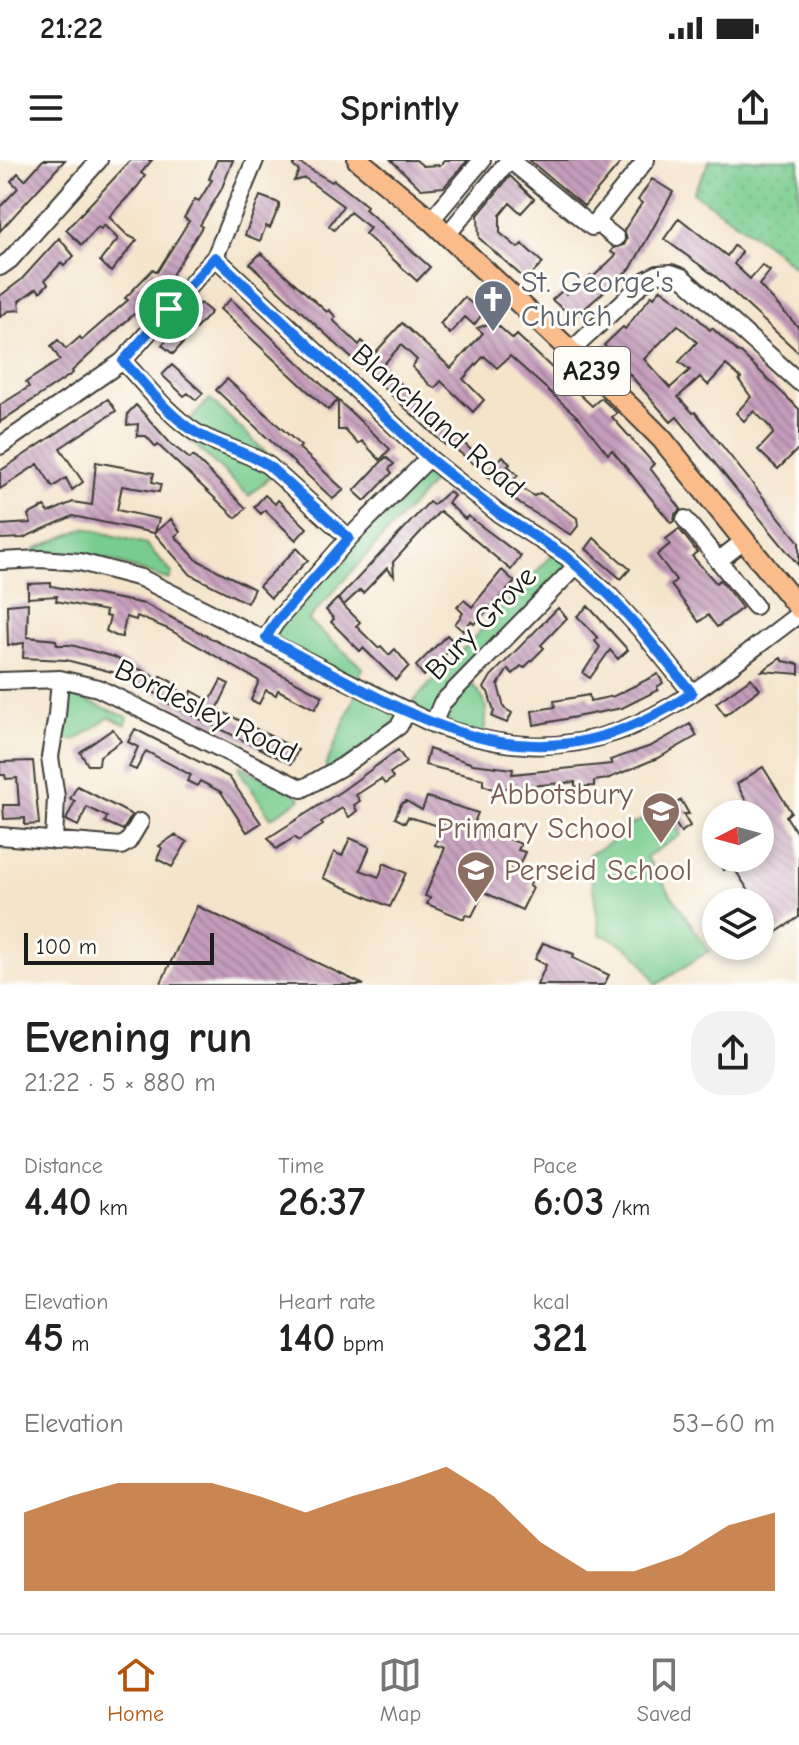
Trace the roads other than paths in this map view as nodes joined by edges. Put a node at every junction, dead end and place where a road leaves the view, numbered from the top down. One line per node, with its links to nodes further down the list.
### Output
1 (99, 160): 12 (street)
2 (255, 160): 11 (street)
3 (358, 160): 7 (main road, A239)
4 (482, 160): 7 (street)
5 (510, 160): 8 (street); 9 (street)
6 (646, 160): 8 (street)
7 (431, 220): 9 (main road, A239)
8 (596, 222): 10 (street)
9 (447, 235): 13 (main road, A239)
10 (616, 238)
11 (215, 257): 14 (street); 17 (street, Blanchland Road)
12 (0, 267)
13 (571, 351): 15 (street); 20 (main road, A239)
14 (123, 361): 16 (street); 19 (street)
15 (799, 382)
16 (0, 446)
17 (429, 458): 19 (street); 23 (street, Blanchland Road)
18 (685, 519): 22 (street)
19 (349, 538): 26 (street)
20 (745, 540): 22 (street); 25 (main road, A239)
21 (0, 561): 26 (street)
22 (718, 561): 24 (street)
23 (576, 566): 29 (street, Blanchland Road); 31 (street, Bury Grove)
24 (755, 606)
25 (799, 611): 29 (street)
26 (266, 638): 30 (street)
27 (60, 679): 28 (street, Bordesley Road); 30 (street, Bordesley Road); 34 (street)
28 (0, 681)
29 (692, 693): 31 (street)
30 (408, 710): 31 (street)
31 (433, 724)
32 (140, 822): 34 (street)
33 (0, 836): 34 (street)
34 (54, 841)

